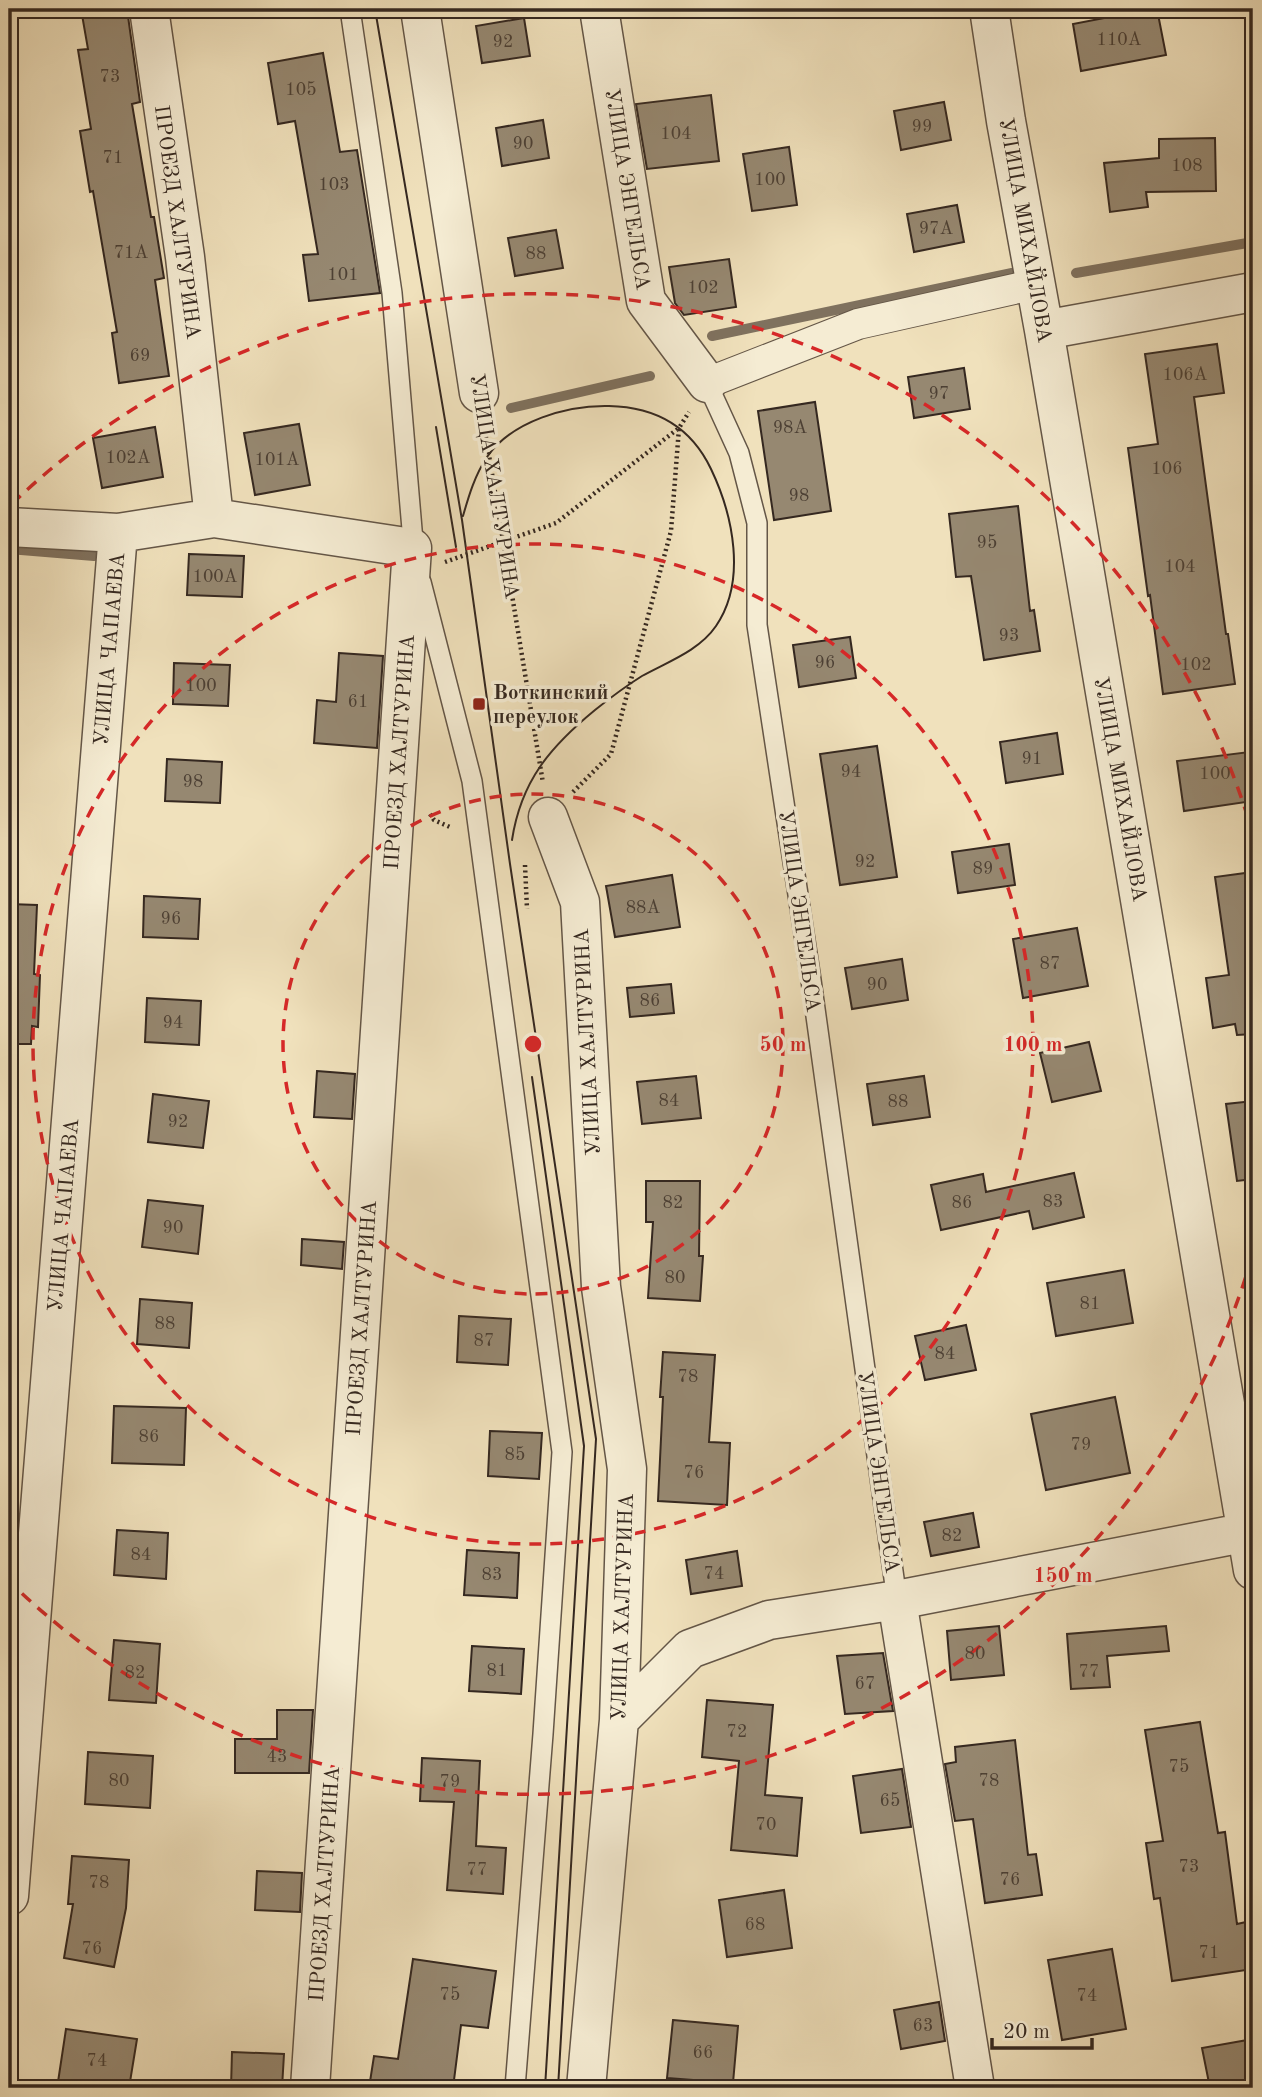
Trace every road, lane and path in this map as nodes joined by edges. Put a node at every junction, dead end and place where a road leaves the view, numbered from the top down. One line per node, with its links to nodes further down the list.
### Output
1 (149, 9): 12 (street, ПРОЕЗД ХАЛТУРИНА)
2 (350, 9): 16 (lane)
3 (420, 9): 10 (street, УЛИЦА ХАЛТУРИНА)
4 (599, 9): 9 (street, УЛИЦА ЭНГЕЛЬСА)
5 (989, 9): 6 (street, УЛИЦА МИХАЙЛОВА)
6 (1036, 284): 8 (street, УЛИЦА МИХАЙЛОВА); 9 (street)
7 (1253, 292): 8 (street)
8 (1044, 330): 20 (street, УЛИЦА МИХАЙЛОВА)
9 (707, 383): 11 (path); 22 (lane, УЛИЦА ЭНГЕЛЬСА)
10 (479, 393): 15 (path, УЛИЦА ХАЛТУРИНА)
11 (679, 428): 15 (path); 17 (path)
12 (214, 519): 14 (street); 16 (street)
13 (9, 527): 14 (street)
14 (118, 533): 24 (street, УЛИЦА ЧАПАЕВА)
15 (503, 541): 16 (path); 17 (path, УЛИЦА ХАЛТУРИНА)
16 (412, 548): 25 (street, ПРОЕЗД ХАЛТУРИНА); 26 (lane)
17 (548, 817): 23 (street, УЛИЦА ХАЛТУРИНА)
18 (525, 860): 19 (path)
19 (527, 909)
20 (1250, 1531): 21 (street, УЛИЦА МИХАЙЛОВА); 22 (street)
21 (1253, 1570)
22 (897, 1600): 23 (street); 28 (street, УЛИЦА ЭНГЕЛЬСА)
23 (619, 1720): 27 (street, УЛИЦА ХАЛТУРИНА)
24 (9, 1896)
25 (310, 2088)
26 (515, 2088)
27 (586, 2088)
28 (975, 2088)

